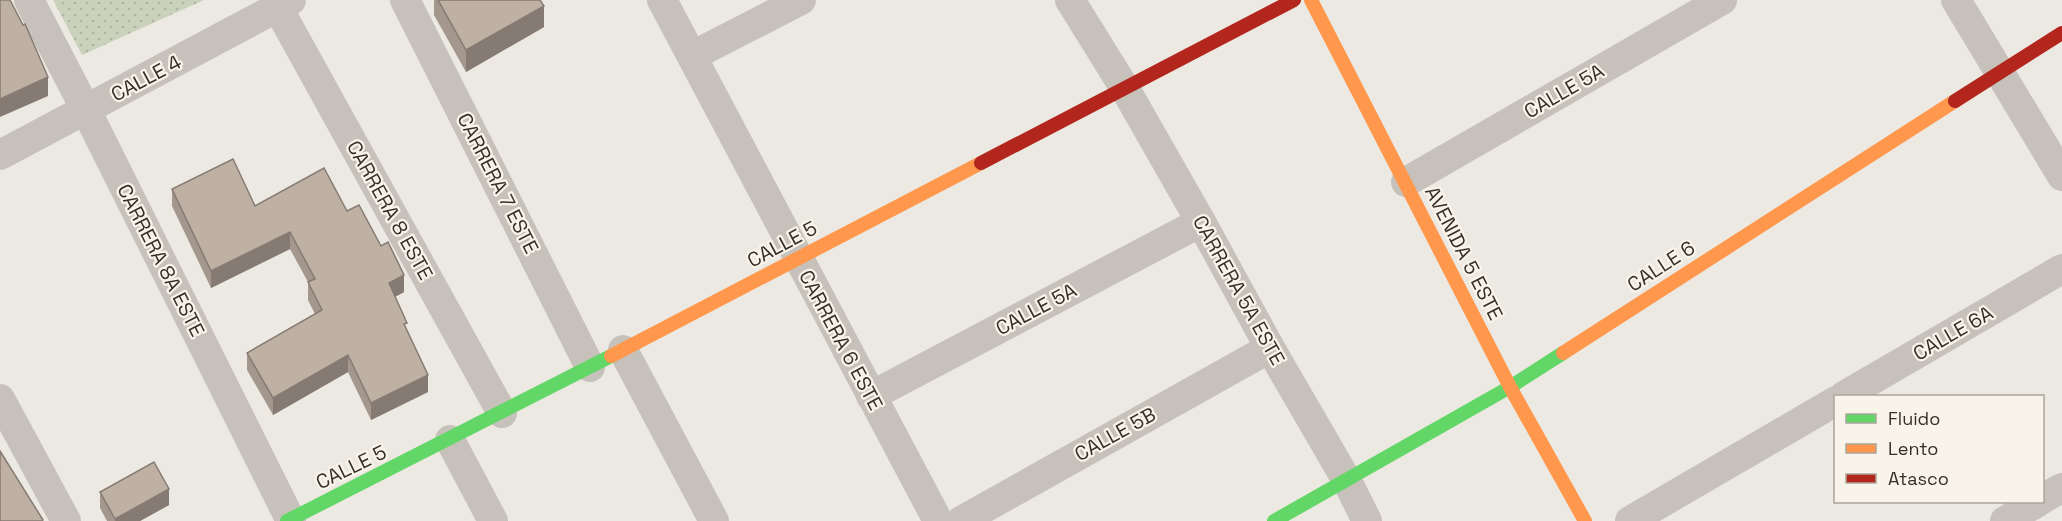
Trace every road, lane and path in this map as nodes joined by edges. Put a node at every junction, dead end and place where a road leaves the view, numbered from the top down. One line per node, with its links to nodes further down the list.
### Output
1 (29, 0): 15 (street, CARRERA 8A ESTE)
2 (405, 0): 24 (street, CARRERA 7 ESTE)
3 (662, 0): 12 (street, CARRERA 6 ESTE)
4 (801, 0): 12 (street)
5 (1070, 0): 14 (street, CARRERA 5A ESTE)
6 (1294, 0): 14 (street, CALLE 5)
7 (1311, 0): 18 (street, AVENIDA 5 ESTE)
8 (1722, 0): 18 (street, CALLE 5A)
9 (1956, 0): 13 (street)
10 (285, 4): 15 (street, CALLE 4); 30 (street, CARRERA 8 ESTE)
11 (2062, 33): 13 (street, CALLE 6)
12 (692, 56): 20 (street, CARRERA 6 ESTE)
13 (1999, 72): 17 (street); 25 (street, CALLE 6)
14 (1124, 87): 19 (street, CARRERA 5A ESTE); 20 (street, CALLE 5)
15 (86, 110): 16 (street, CALLE 4); 36 (street, CARRERA 8A ESTE)
16 (0, 155)
17 (2062, 176)
18 (1406, 182): 25 (street, AVENIDA 5 ESTE)
19 (1201, 222): 22 (street, CARRERA 5A ESTE); 27 (street, CALLE 5A)
20 (797, 258): 23 (street, CALLE 5); 27 (street, CARRERA 6 ESTE)
21 (2062, 269): 26 (street, CALLE 6A)
22 (1270, 348): 32 (street, CARRERA 5A ESTE); 41 (street, CALLE 5B)
23 (623, 350): 24 (street, CALLE 5); 39 (street)
24 (591, 367): 30 (street, CALLE 5)
25 (1510, 387): 32 (street, CALLE 6); 44 (street, AVENIDA 5 ESTE)
26 (1846, 395)
27 (871, 396): 40 (street, CARRERA 6 ESTE)
28 (0, 399): 37 (street)
29 (1834, 402): 45 (street)
30 (502, 412): 31 (street, CALLE 5)
31 (450, 440): 36 (street, CALLE 5); 38 (street)
32 (1346, 479): 42 (street, CALLE 6); 43 (street, CARRERA 5A ESTE)
33 (2062, 488): 34 (street)
34 (2044, 498)
35 (2035, 503): 46 (street)
36 (290, 520)
37 (66, 521)
38 (493, 521)
39 (714, 521)
40 (938, 521)
41 (961, 521)
42 (1274, 521)
43 (1367, 521)
44 (1585, 521)
45 (1630, 521)
46 (2005, 521)

